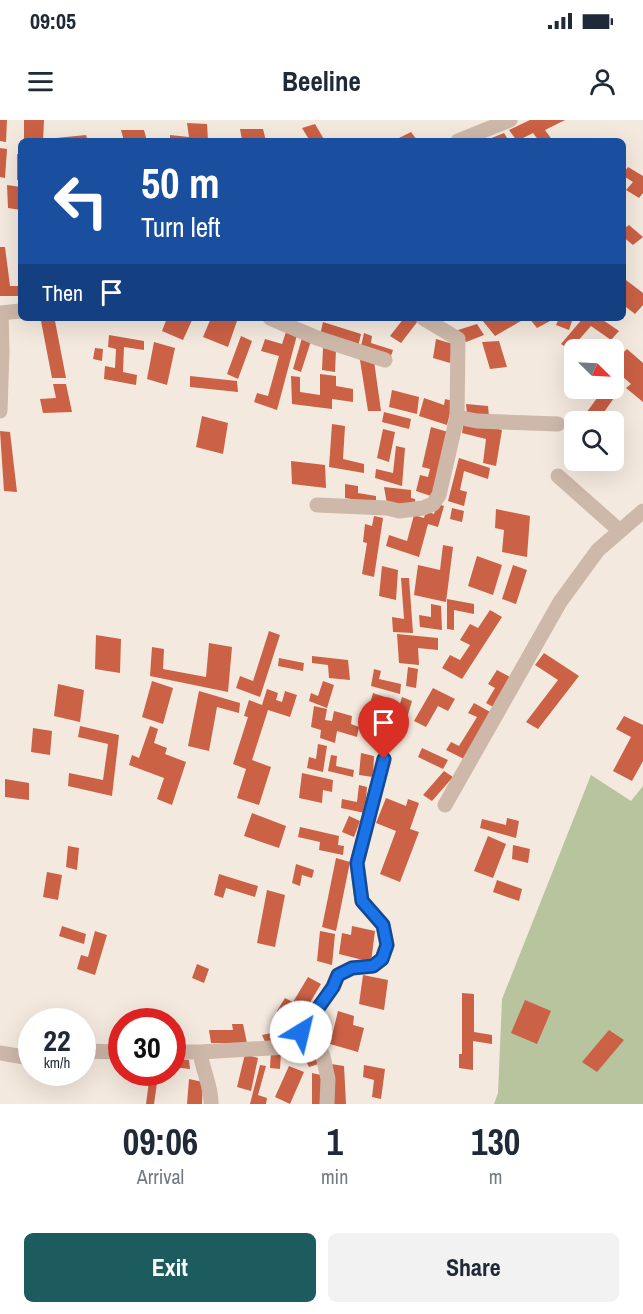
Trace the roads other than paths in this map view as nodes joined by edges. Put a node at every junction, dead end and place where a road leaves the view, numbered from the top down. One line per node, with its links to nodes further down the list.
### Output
1 (510, 120): 2 (street)
2 (465, 138)
3 (18, 311): 4 (street)
4 (0, 313): 8 (street)
5 (277, 321): 7 (street)
6 (428, 321): 9 (street)
7 (384, 360)
8 (0, 411)
9 (457, 417): 10 (street); 12 (street)
10 (558, 424)
11 (558, 476): 14 (street)
12 (317, 505)
13 (643, 511): 14 (street)
14 (620, 531): 16 (street)
15 (384, 759): 17 (street)
16 (445, 805)
17 (308, 1023): 19 (street); 23 (street)
18 (186, 1052): 19 (street)
19 (200, 1052): 22 (street)
20 (0, 1053): 21 (street)
21 (18, 1056)
22 (211, 1104)
23 (327, 1104)

